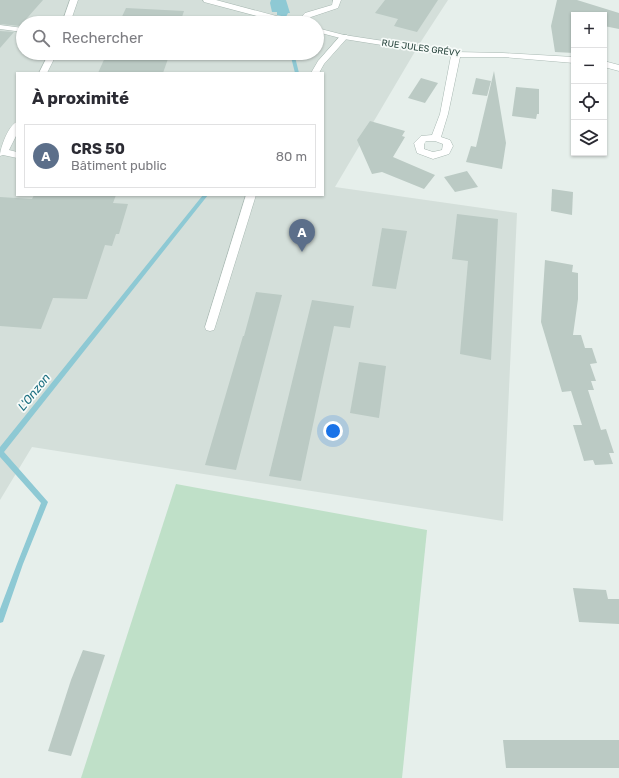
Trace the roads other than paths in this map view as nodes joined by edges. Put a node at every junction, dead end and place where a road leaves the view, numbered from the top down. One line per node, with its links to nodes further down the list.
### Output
1 (74, 0): 4 (street)
2 (207, 0): 5 (street)
3 (337, 0): 6 (lane)
4 (70, 16)
5 (266, 16)
6 (307, 16)
7 (0, 27): 8 (street)
8 (16, 29)
9 (324, 32): 10 (street, RUE JULES GRÉVY)
10 (344, 37): 11 (street, RUE JULES GRÉVY); 13 (lane)
11 (456, 54): 15 (street, RUE JULES GRÉVY); 21 (street)
12 (50, 60): 18 (street)
13 (324, 60)
14 (324, 60): 19 (lane)
15 (571, 60)
16 (607, 65): 17 (street)
17 (619, 68)
18 (44, 72)
19 (316, 72)
20 (16, 127): 22 (street)
21 (436, 138)
22 (2, 153): 23 (street)
23 (16, 155)
24 (251, 196): 25 (lane)
25 (210, 327)

